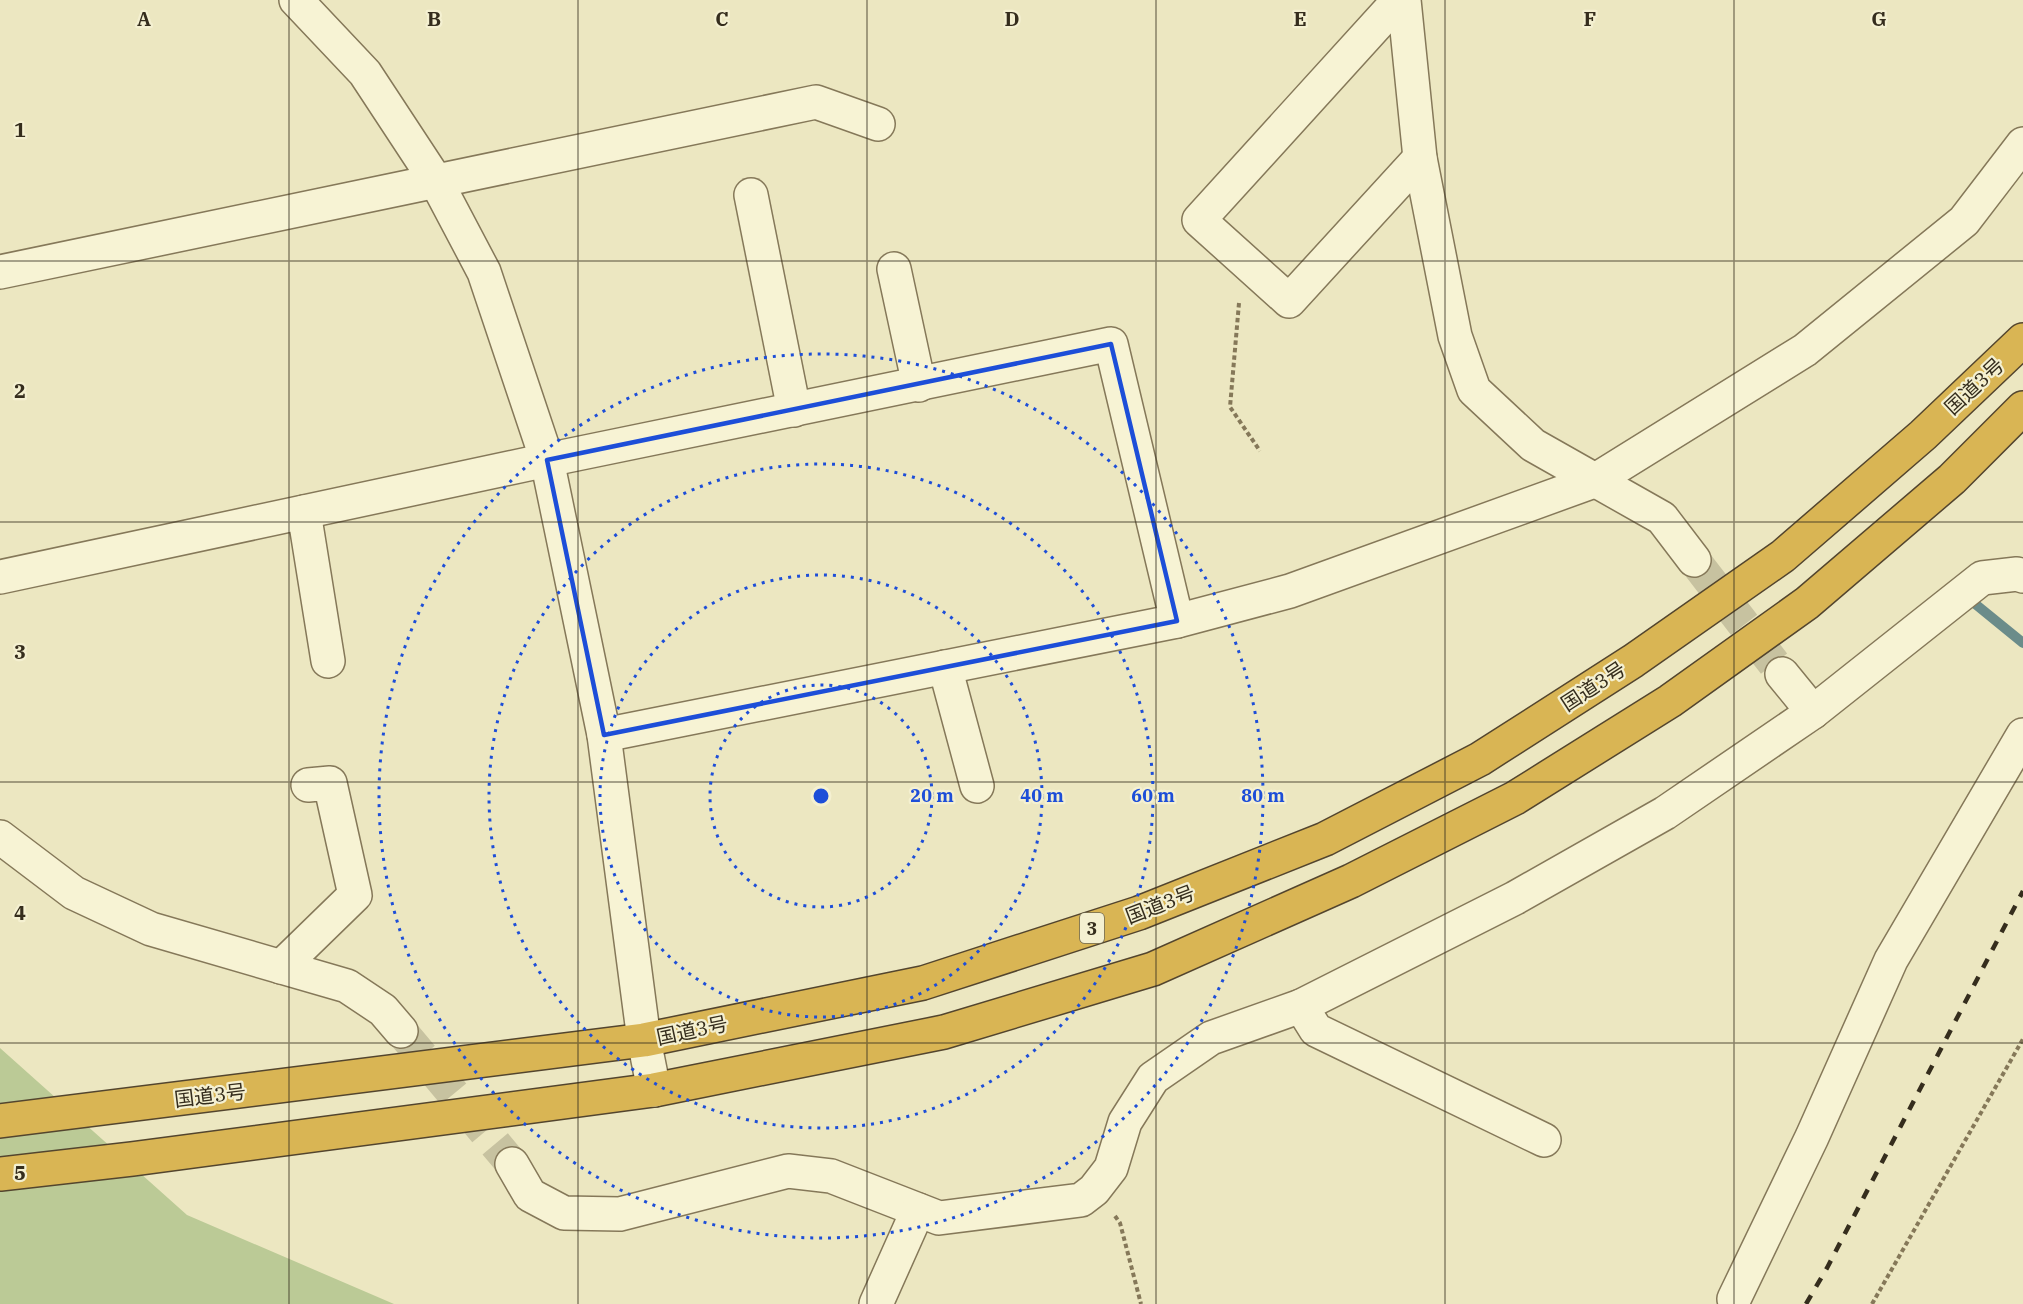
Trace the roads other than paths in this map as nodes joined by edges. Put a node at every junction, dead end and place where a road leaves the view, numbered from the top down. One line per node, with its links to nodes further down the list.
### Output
1 (296, 0): 6 (street)
2 (1402, 0): 5 (street); 5 (street)
3 (878, 124): 6 (street)
4 (2023, 144): 15 (street)
5 (1420, 158): 15 (street)
6 (436, 181): 9 (street); 14 (street)
7 (751, 195): 13 (street)
8 (894, 269): 11 (street)
9 (0, 272)
10 (2023, 340): 33 (highway, 国道3号 / 3)
11 (919, 385): 13 (street); 20 (street)
12 (2023, 408): 34 (highway)
13 (794, 410): 14 (street)
14 (547, 460): 16 (street); 25 (street)
15 (1594, 481): 17 (street); 20 (street)
16 (304, 512): 19 (street); 21 (street)
17 (1694, 560)
18 (2023, 576): 24 (street)
19 (0, 577)
20 (1177, 621): 22 (street)
21 (328, 661)
22 (945, 667): 25 (street); 28 (street)
23 (1782, 674): 24 (street)
24 (1814, 712): 31 (street)
25 (604, 735): 33 (street)
26 (2023, 735): 40 (street)
27 (308, 785): 30 (street)
28 (976, 786)
29 (0, 837): 30 (street)
30 (281, 966): 32 (street)
31 (1300, 1006): 36 (street); 39 (street)
32 (401, 1031)
33 (644, 1040): 34 (street); 35 (highway, 国道3号 / 3)
34 (654, 1090): 38 (highway)
35 (0, 1121)
36 (1544, 1140)
37 (512, 1164): 39 (street)
38 (0, 1174)
39 (918, 1210): 41 (street)
40 (1734, 1299)
41 (876, 1304)

